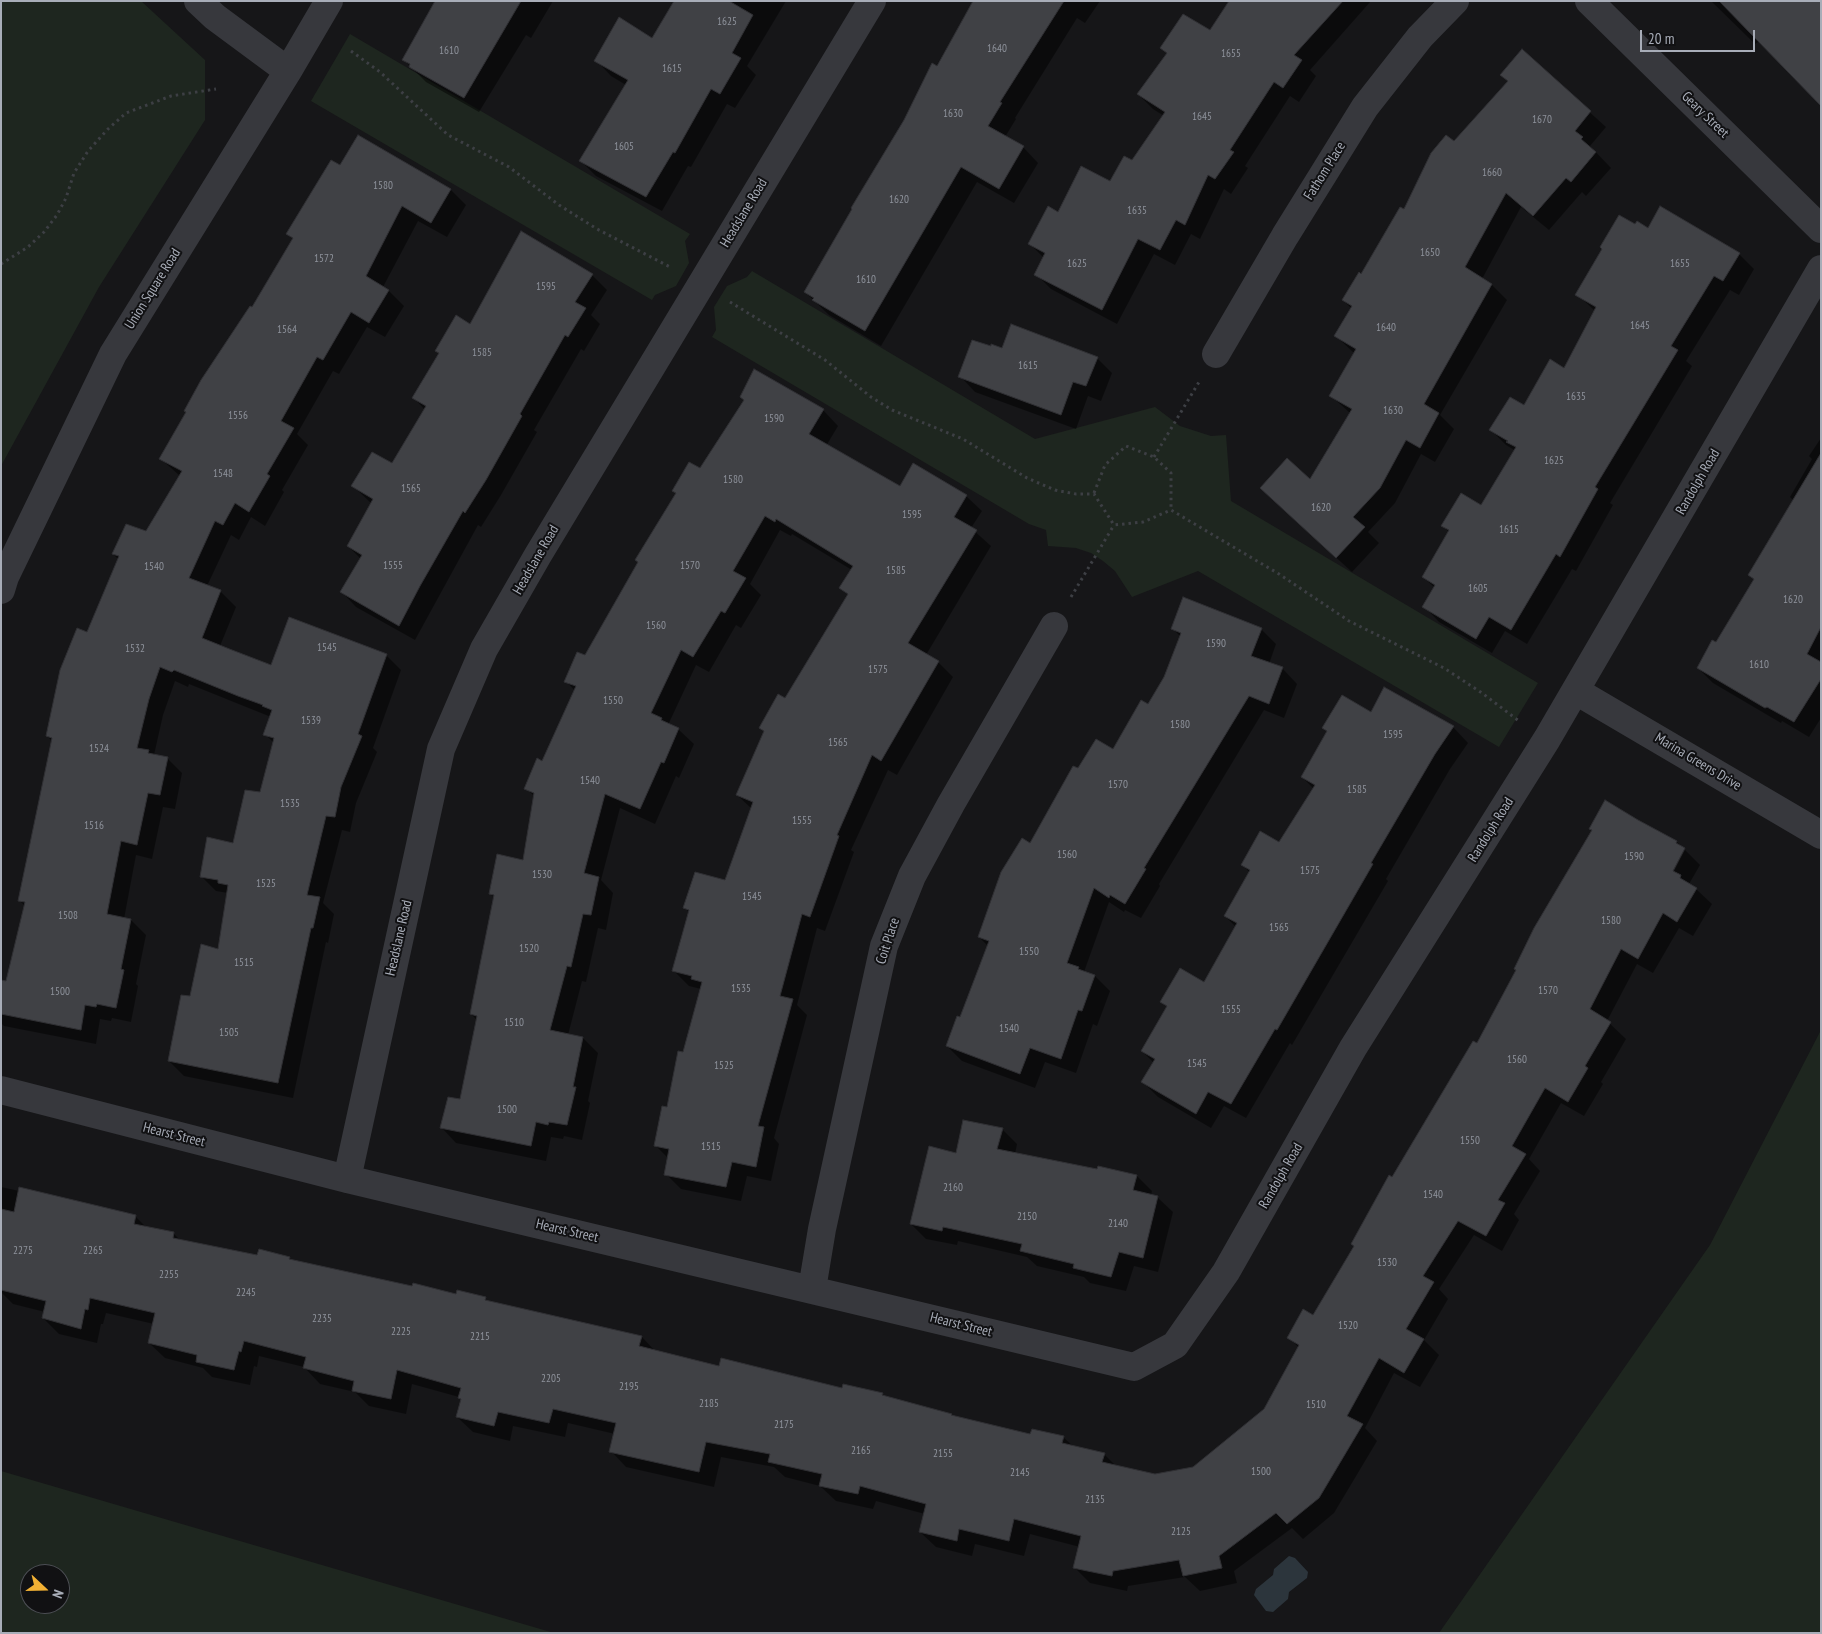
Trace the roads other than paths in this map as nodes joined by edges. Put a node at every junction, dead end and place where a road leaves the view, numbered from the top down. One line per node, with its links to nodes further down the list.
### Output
1 (198, 1): 6 (street)
2 (329, 1): 6 (street, Union Square Road)
3 (872, 1): 15 (street, Headslane Road)
4 (1455, 1): 9 (street, Fathom Place)
5 (1589, 1): 7 (street, Geary Street)
6 (288, 71): 10 (street, Union Square Road)
7 (1821, 229)
8 (1821, 269): 12 (street, Randolph Road)
9 (1216, 354)
10 (1, 590)
11 (1054, 626): 16 (street, Coit Place)
12 (1576, 691): 13 (street, Marina Greens Drive); 17 (street, Randolph Road)
13 (1821, 835)
14 (1, 1090): 15 (street, Hearst Street)
15 (347, 1179): 16 (street, Hearst Street)
16 (812, 1289): 17 (street, Hearst Street)
17 (1134, 1367)

